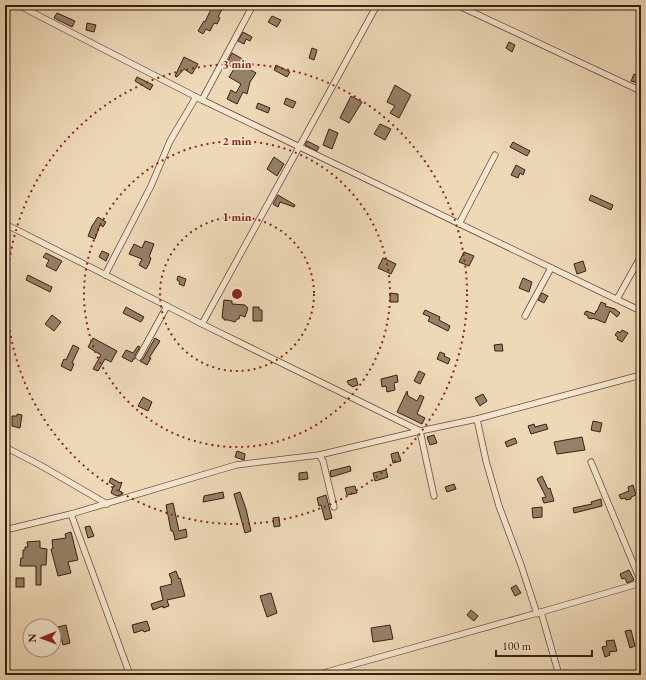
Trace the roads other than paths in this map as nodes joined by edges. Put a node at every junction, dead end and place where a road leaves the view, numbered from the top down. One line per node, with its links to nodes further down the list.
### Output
1 (18, 5): 6 (street)
2 (253, 5): 6 (street)
3 (377, 5): 7 (street)
4 (457, 5): 5 (street)
5 (641, 91)
6 (199, 99): 7 (street); 13 (street)
7 (298, 147): 10 (street); 18 (street)
8 (495, 155): 10 (street)
9 (5, 224): 13 (street)
10 (459, 224): 12 (street)
11 (641, 256): 14 (street)
12 (552, 268): 14 (street); 17 (street)
13 (104, 274): 15 (street)
14 (617, 299): 16 (street)
15 (167, 306): 18 (street); 19 (street)
16 (641, 311)
17 (525, 316)
18 (202, 324): 22 (street)
19 (139, 357)
20 (641, 375): 21 (street)
21 (477, 419): 22 (street); 32 (street)
22 (420, 431): 24 (street); 26 (street)
23 (5, 447): 27 (street)
24 (319, 455): 27 (street); 28 (street)
25 (591, 462): 31 (street)
26 (434, 496)
27 (107, 504): 29 (street)
28 (334, 507)
29 (71, 514): 30 (street); 33 (street)
30 (5, 530)
31 (641, 583): 32 (street)
32 (539, 613): 34 (street); 35 (street)
33 (130, 675)
34 (316, 675)
35 (559, 675)

